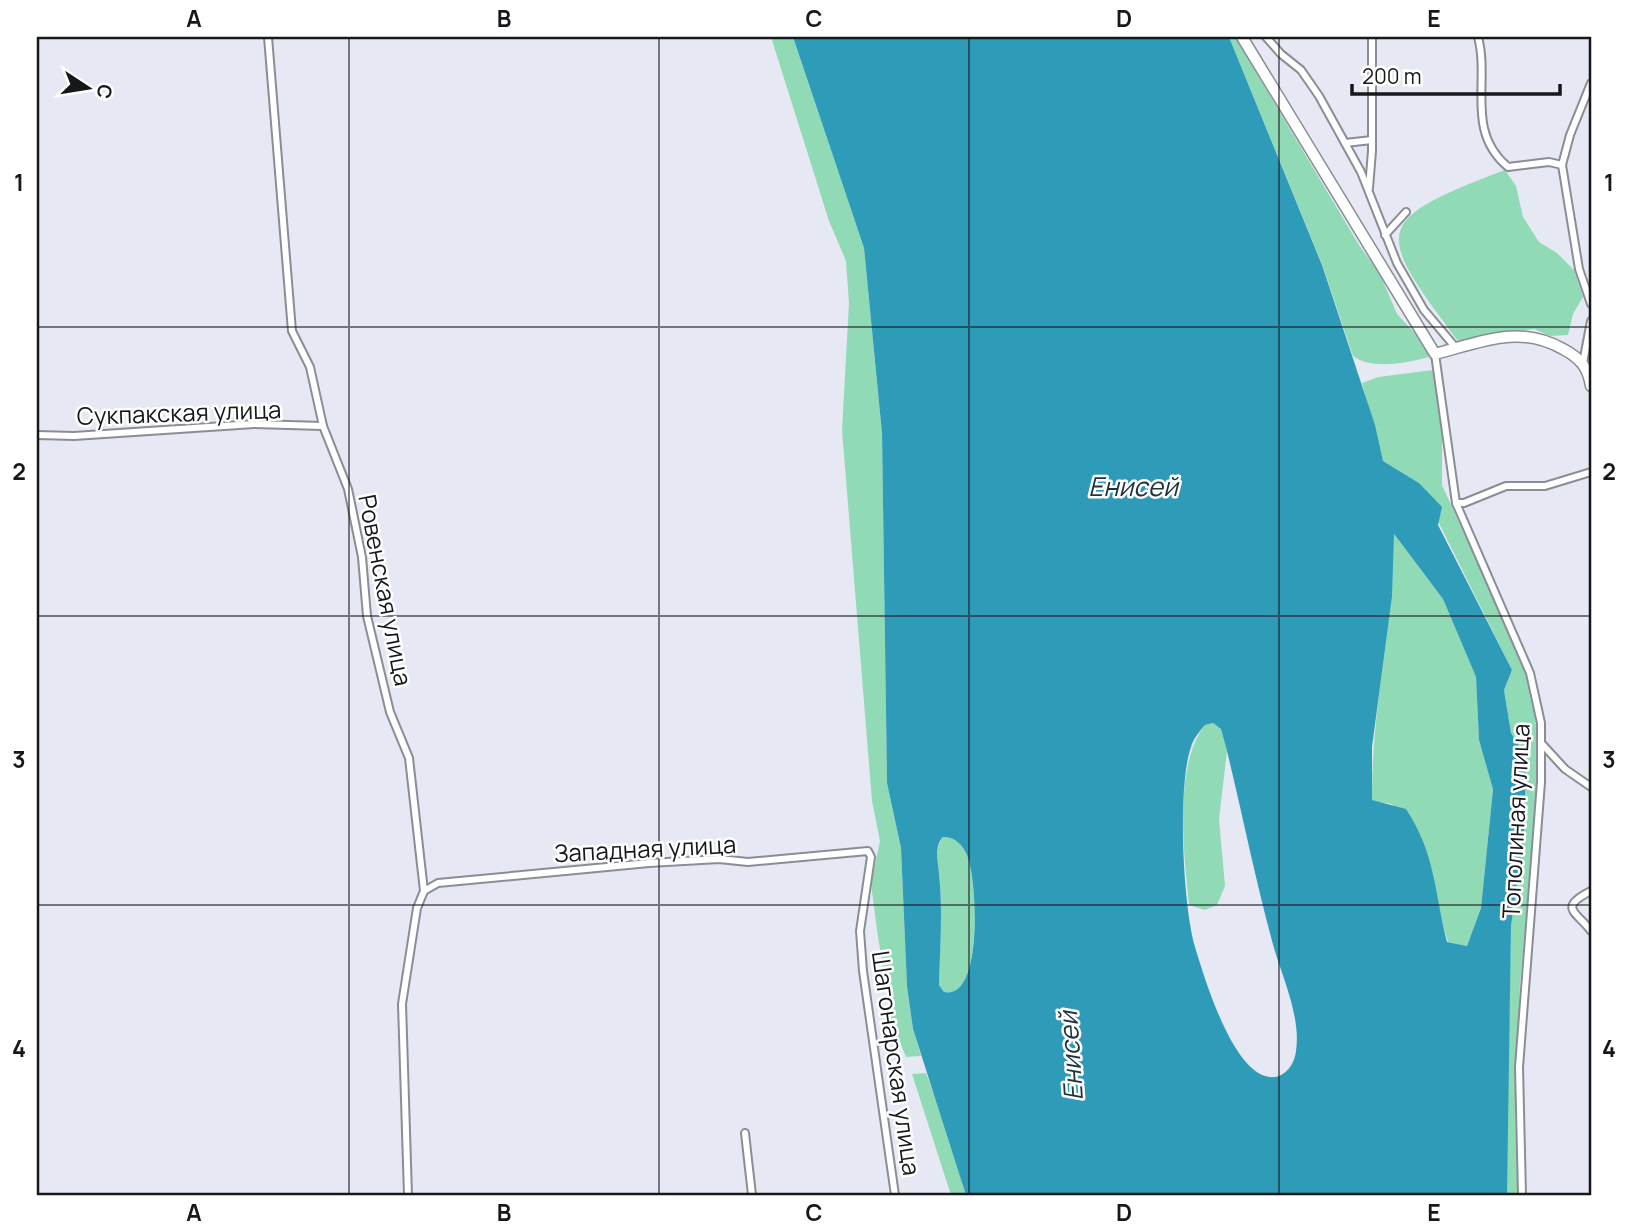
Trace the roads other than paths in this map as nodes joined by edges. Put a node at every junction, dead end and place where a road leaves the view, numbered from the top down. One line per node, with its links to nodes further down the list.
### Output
1 (268, 37): 19 (street, Ровенская улица)
2 (1266, 37): 8 (street)
3 (1372, 37): 7 (street)
4 (1478, 37): 9 (street)
5 (1244, 38): 16 (street)
6 (1591, 83): 9 (street)
7 (1372, 139): 8 (street); 10 (street)
8 (1345, 143): 10 (street)
9 (1562, 165): 13 (street)
10 (1369, 190): 12 (street)
11 (1406, 212): 12 (street)
12 (1385, 235): 15 (street)
13 (1591, 304)
14 (1591, 321): 17 (street)
15 (1456, 348): 16 (street); 17 (street)
16 (1435, 354): 22 (street, Тополиная улица)
17 (1583, 363): 18 (street)
18 (1591, 386)
19 (323, 426): 20 (street, Сукпакская улица); 26 (street, Ровенская улица)
20 (37, 435)
21 (1591, 472): 22 (street)
22 (1456, 503): 23 (street, Тополиная улица)
23 (1542, 744): 24 (street); 33 (street, Тополиная улица)
24 (1591, 787)
25 (870, 853): 26 (street, Западная улица); 32 (street, Шагонарская улица)
26 (424, 891): 30 (street, Ровенская улица)
27 (1591, 891): 28 (street)
28 (1591, 931)
29 (745, 1133): 31 (street)
30 (408, 1195)
31 (752, 1195)
32 (895, 1195)
33 (1521, 1195)

